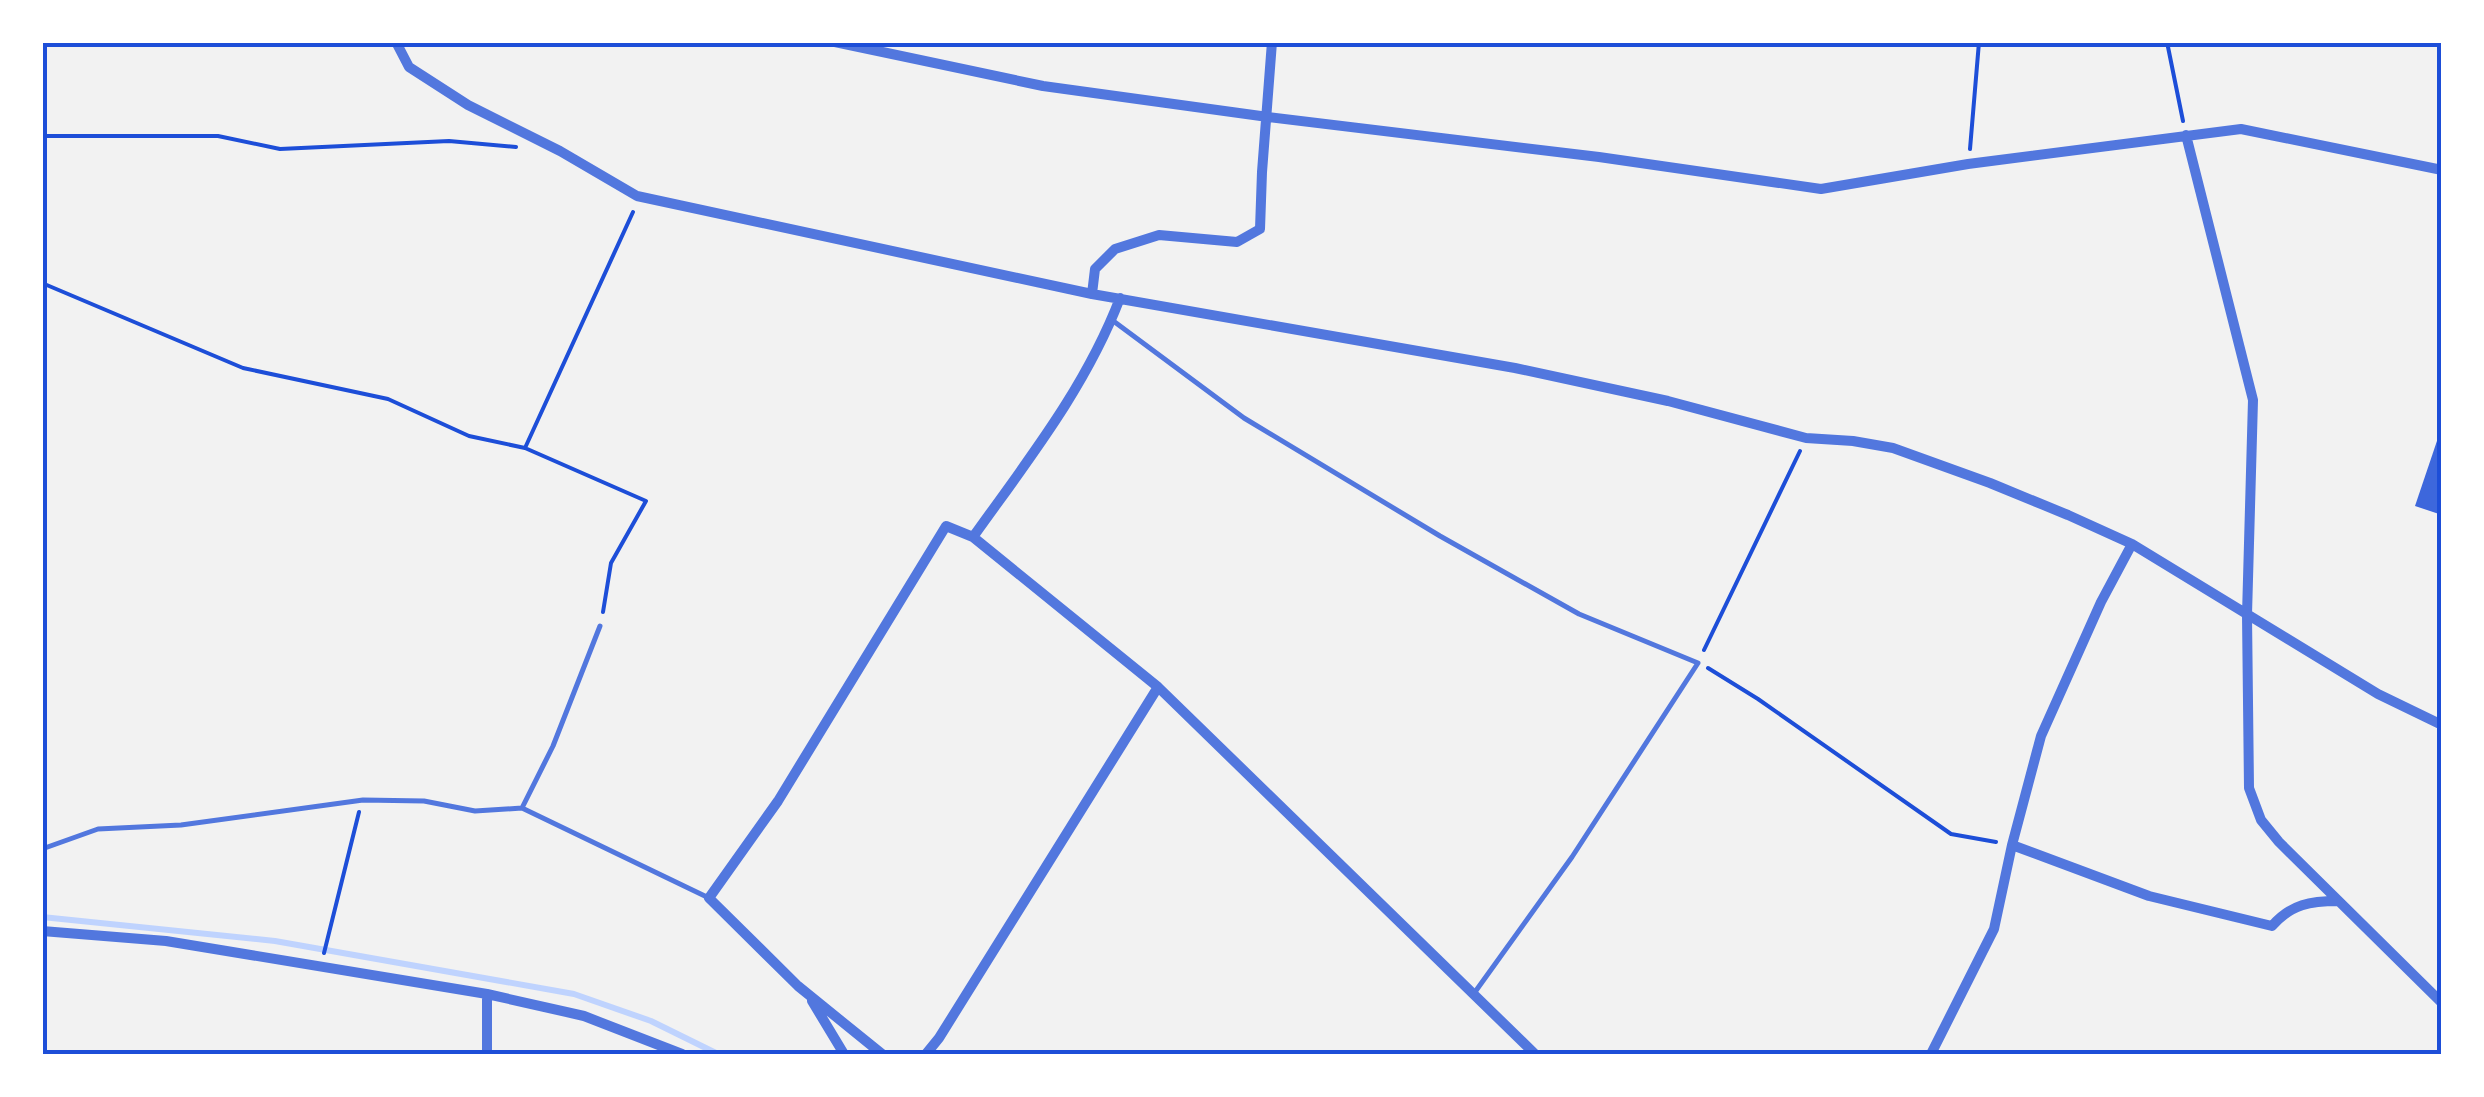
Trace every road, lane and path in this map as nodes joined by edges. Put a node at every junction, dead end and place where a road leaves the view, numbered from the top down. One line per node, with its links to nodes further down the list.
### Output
1 (396, 42): 12 (street)
2 (835, 42): 6 (street)
3 (1272, 42): 6 (street)
4 (1979, 42): 10 (path)
5 (2167, 42): 8 (path)
6 (1268, 116): 10 (street); 14 (street)
7 (42, 136): 9 (path)
8 (2186, 136): 10 (street); 11 (street); 21 (street)
9 (523, 147)
10 (1968, 164)
11 (2442, 170)
12 (637, 196): 14 (street); 18 (path)
13 (42, 283): 18 (path)
14 (1092, 294): 15 (street)
15 (1120, 298): 16 (street); 17 (street)
16 (1112, 320): 19 (street); 23 (lane)
17 (1806, 438): 20 (street); 23 (path)
18 (524, 448): 22 (path)
19 (973, 537): 24 (street); 30 (street)
20 (2132, 544): 21 (street); 28 (street)
21 (2247, 615): 25 (street); 31 (street)
22 (600, 626): 27 (lane)
23 (1698, 663): 28 (path); 36 (lane)
24 (1158, 687): 36 (street); 42 (street)
25 (2442, 726)
26 (363, 800): 27 (lane); 29 (lane); 33 (path)
27 (522, 808): 30 (lane)
28 (2012, 845): 31 (street); 44 (street)
29 (42, 849)
30 (709, 898): 34 (street)
31 (2339, 901): 37 (street)
32 (42, 930): 33 (street)
33 (320, 968): 35 (street)
34 (806, 992): 40 (street); 41 (street)
35 (487, 994): 38 (street); 39 (street)
36 (1474, 994): 43 (street)
37 (2442, 1003)
38 (487, 1054)
39 (682, 1054)
40 (844, 1054)
41 (882, 1054)
42 (926, 1054)
43 (1535, 1054)
44 (1930, 1054)

